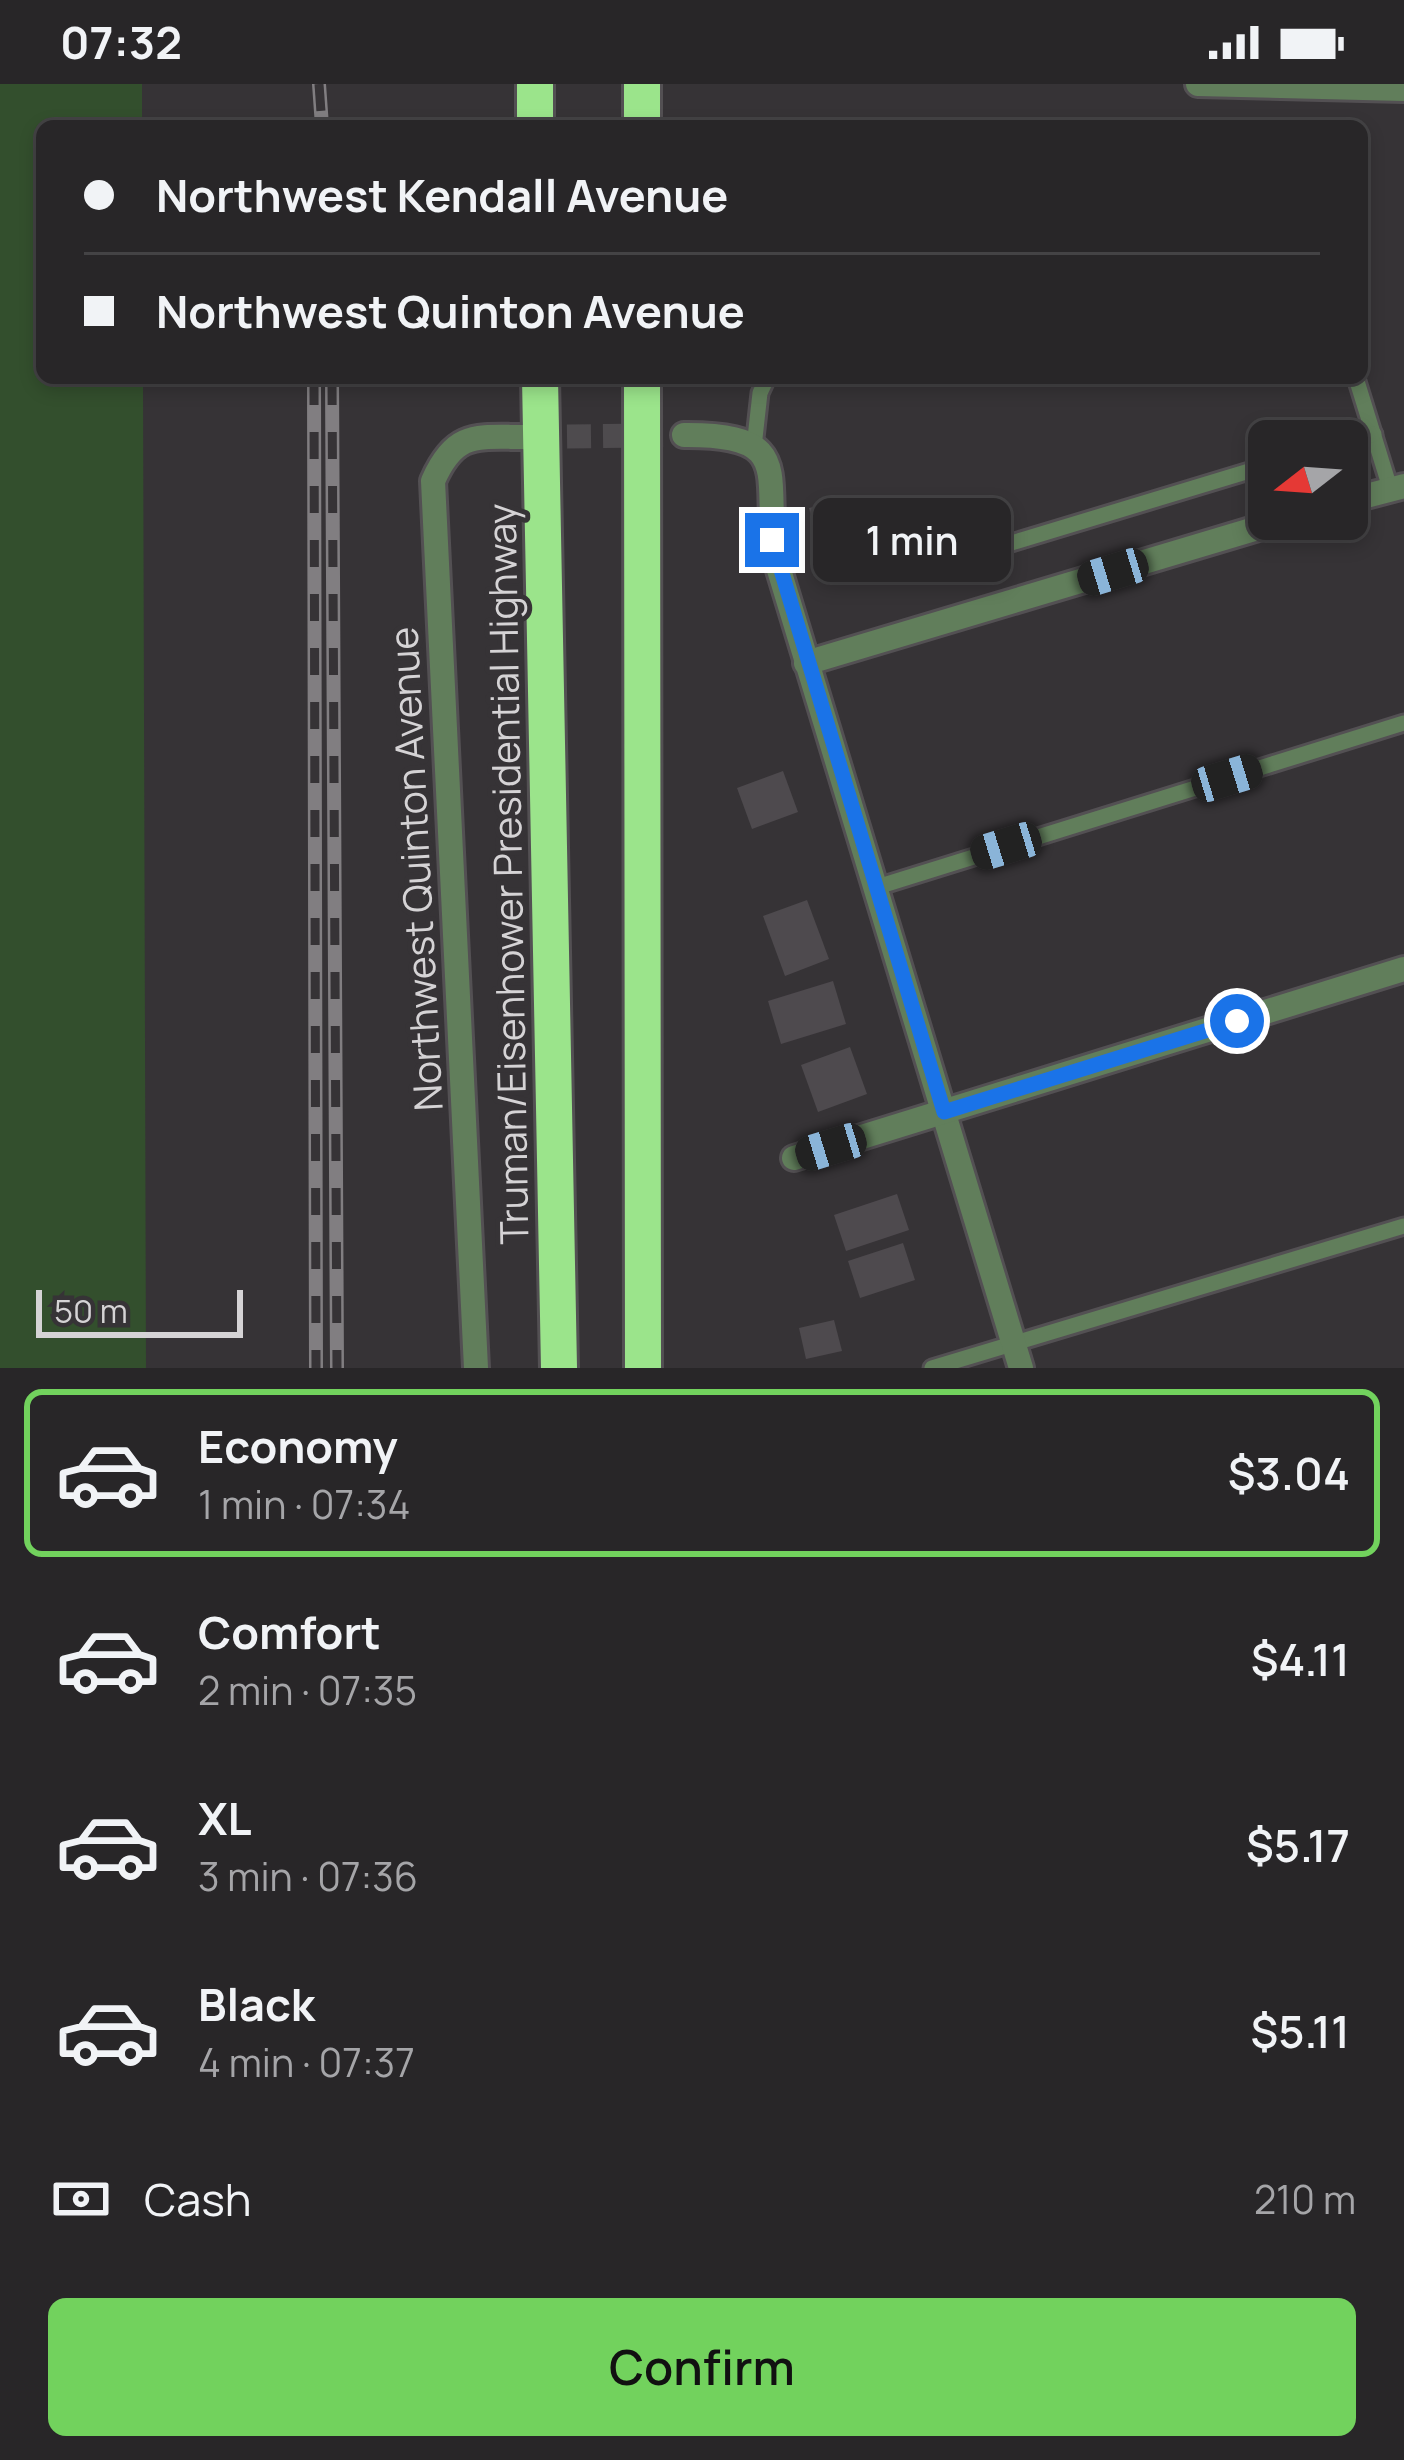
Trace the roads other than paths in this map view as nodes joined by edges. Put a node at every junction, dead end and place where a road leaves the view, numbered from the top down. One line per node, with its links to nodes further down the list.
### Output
1 (535, 84): 5 (highway)
2 (642, 84): 6 (highway)
3 (1198, 84): 4 (street)
4 (1404, 89)
5 (536, 120)
6 (642, 120)
7 (540, 384): 30 (highway, Truman/Eisenhower Presidential Highway)
8 (642, 384): 31 (highway)
9 (764, 384): 15 (lane)
10 (1358, 384): 11 (lane)
11 (1374, 434): 13 (lane); 17 (lane)
12 (685, 435): 15 (street)
13 (1368, 436)
14 (525, 437): 29 (street, Northwest Quinton Avenue)
15 (754, 447): 21 (street)
16 (1248, 471): 20 (lane)
17 (1397, 487): 18 (street)
18 (1368, 496)
19 (1248, 531): 21 (street)
20 (1008, 544)
21 (806, 663): 23 (street)
22 (1404, 722): 23 (lane)
23 (874, 888): 25 (street)
24 (1404, 969): 25 (street)
25 (944, 1112): 26 (street); 28 (street)
26 (794, 1158)
27 (1404, 1226): 28 (lane)
28 (1017, 1356): 32 (lane)
29 (476, 1368)
30 (559, 1368)
31 (643, 1368)
32 (932, 1368)

